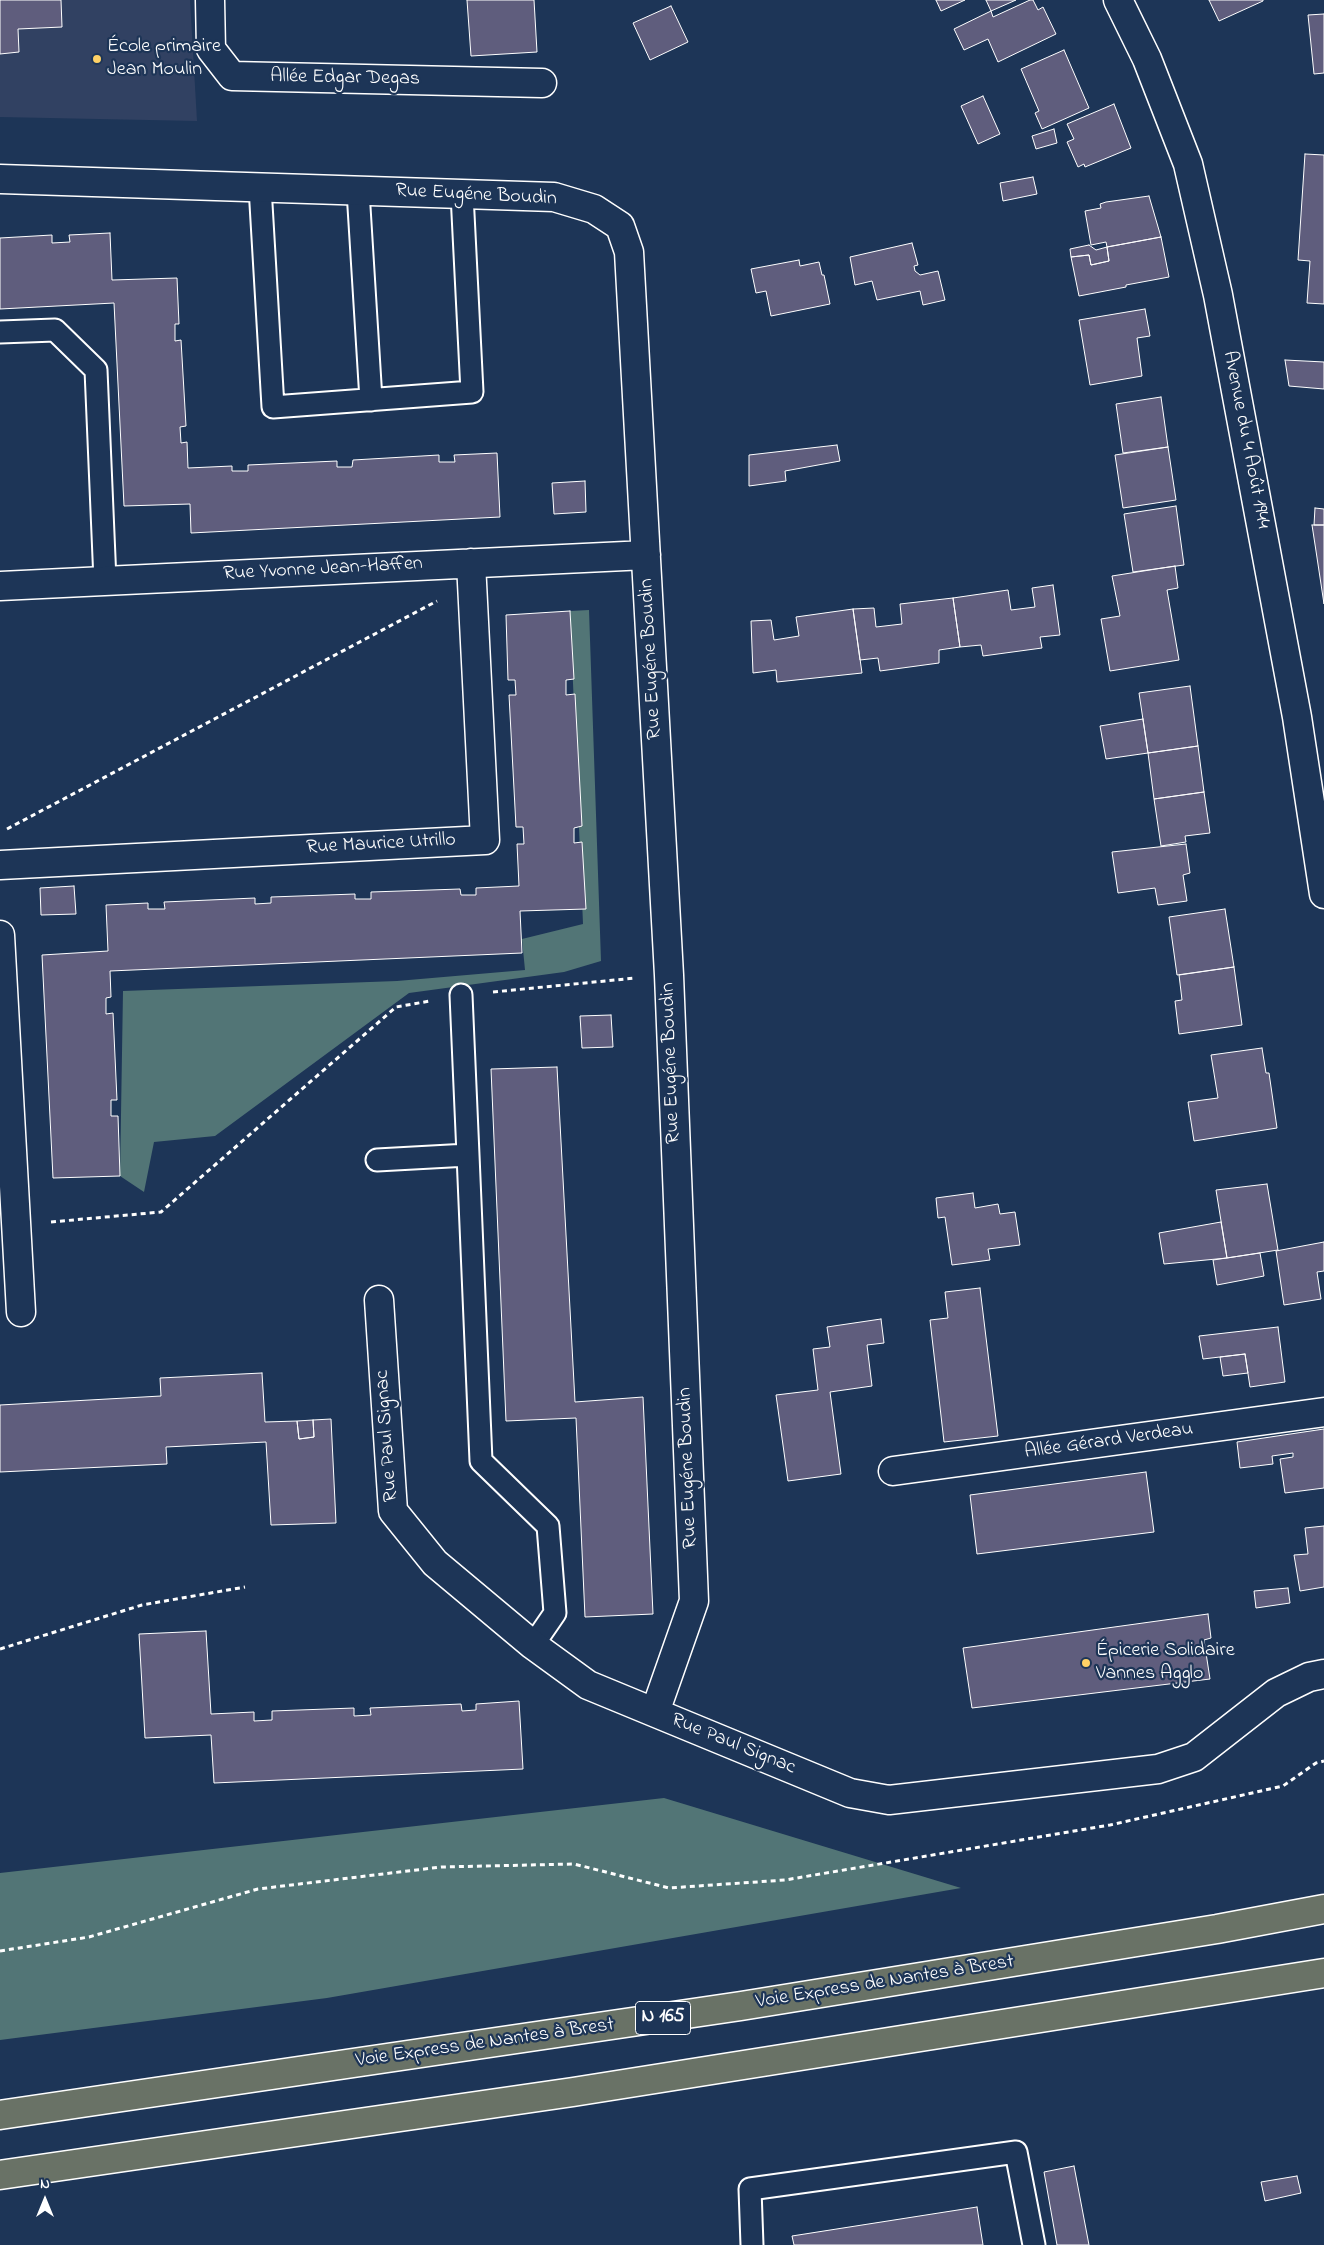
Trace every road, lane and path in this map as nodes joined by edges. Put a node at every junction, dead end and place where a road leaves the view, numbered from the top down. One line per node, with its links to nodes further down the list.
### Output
1 (210, 0): 3 (street, Allée Edgar Degas)
2 (1118, 0): 16 (street, Avenue du 4 Août 1944)
3 (542, 83)
4 (0, 179): 5 (street, Rue Eugéne Boudin)
5 (260, 187): 6 (street, Rue Eugéne Boudin); 9 (lane)
6 (358, 191): 7 (street, Rue Eugéne Boudin); 9 (lane)
7 (462, 194): 9 (lane); 10 (street, Rue Eugéne Boudin)
8 (0, 332): 12 (lane)
9 (371, 400)
10 (646, 554): 11 (street, Rue Yvonne Jean-Haffen); 18 (street, Rue Eugéne Boudin)
11 (472, 573): 12 (street, Rue Yvonne Jean-Haffen); 14 (path); 15 (street, Rue Maurice Utrillo)
12 (105, 581): 13 (street, Rue Yvonne Jean-Haffen)
13 (0, 586)
14 (0, 832)
15 (0, 865)
16 (1324, 894)
17 (0, 935): 22 (street)
18 (669, 975): 19 (path); 31 (street, Rue Eugéne Boudin)
19 (461, 995): 20 (lane); 22 (path)
20 (468, 1155): 21 (lane); 28 (lane)
21 (377, 1160)
22 (16, 1225): 24 (street)
23 (379, 1300): 28 (street, Rue Paul Signac)
24 (21, 1312)
25 (1324, 1412): 26 (street, Allée Gérard Verdeau)
26 (893, 1471)
27 (246, 1587): 29 (path)
28 (533, 1645): 31 (street, Rue Paul Signac)
29 (0, 1649)
30 (1324, 1674): 31 (street, Rue Paul Signac)
31 (655, 1712)
32 (1324, 1760): 34 (path)
33 (1324, 1909): 36 (highway, Voie Express de Nantes à Brest / N 165)
34 (0, 1951)
35 (1324, 1973): 37 (highway)
36 (0, 2115)
37 (0, 2175)
38 (752, 2245): 39 (lane)
39 (1034, 2245)

